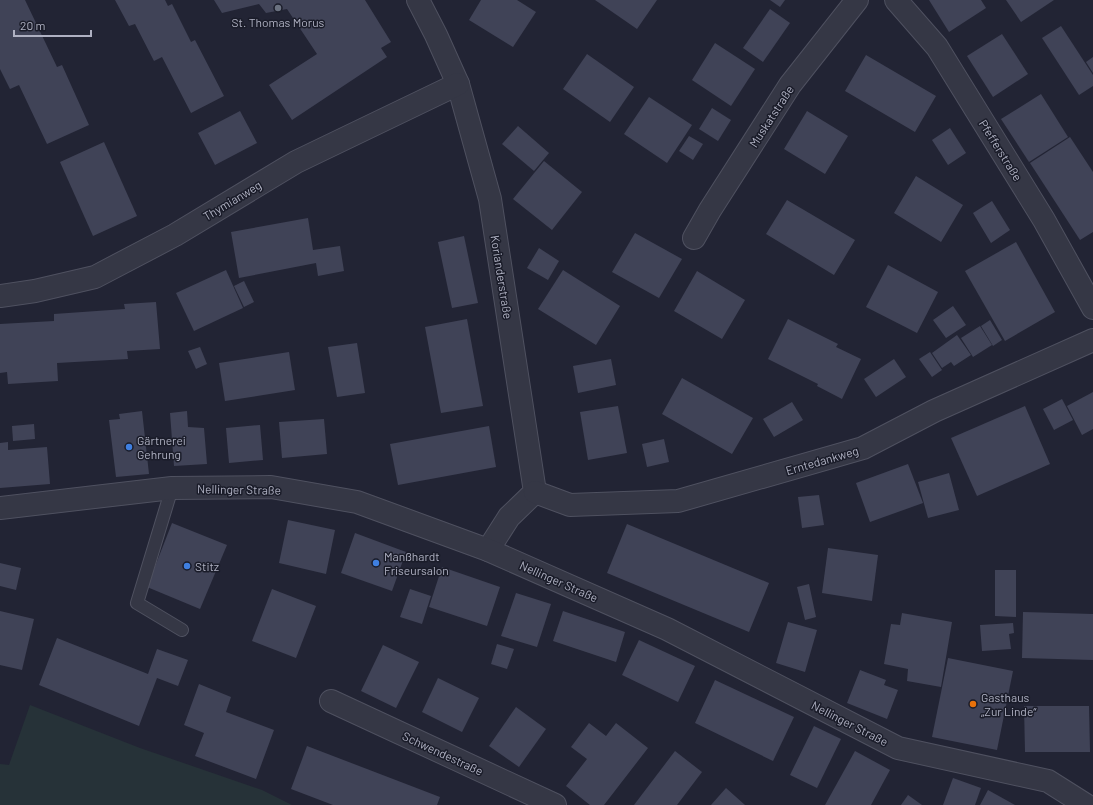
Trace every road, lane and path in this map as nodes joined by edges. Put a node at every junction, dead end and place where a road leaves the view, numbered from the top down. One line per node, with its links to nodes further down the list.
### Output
1 (418, 0): 4 (street, Korianderstraße)
2 (857, 0): 5 (street, Muskatstraße)
3 (896, 0): 7 (street, Pfefferstraße)
4 (458, 84): 6 (street, Thymianweg); 10 (street, Korianderstraße)
5 (694, 238)
6 (0, 296)
7 (1093, 308)
8 (1093, 340): 10 (street, Erntedankweg)
9 (172, 488): 11 (street, Nellinger Straße); 12 (street, Nellinger Straße); 13 (lane)
10 (535, 492): 12 (street)
11 (0, 508)
12 (488, 550): 16 (street, Nellinger Straße)
13 (182, 630)
14 (331, 701): 15 (street, Schwendestraße)
15 (555, 805)
16 (1086, 805)

